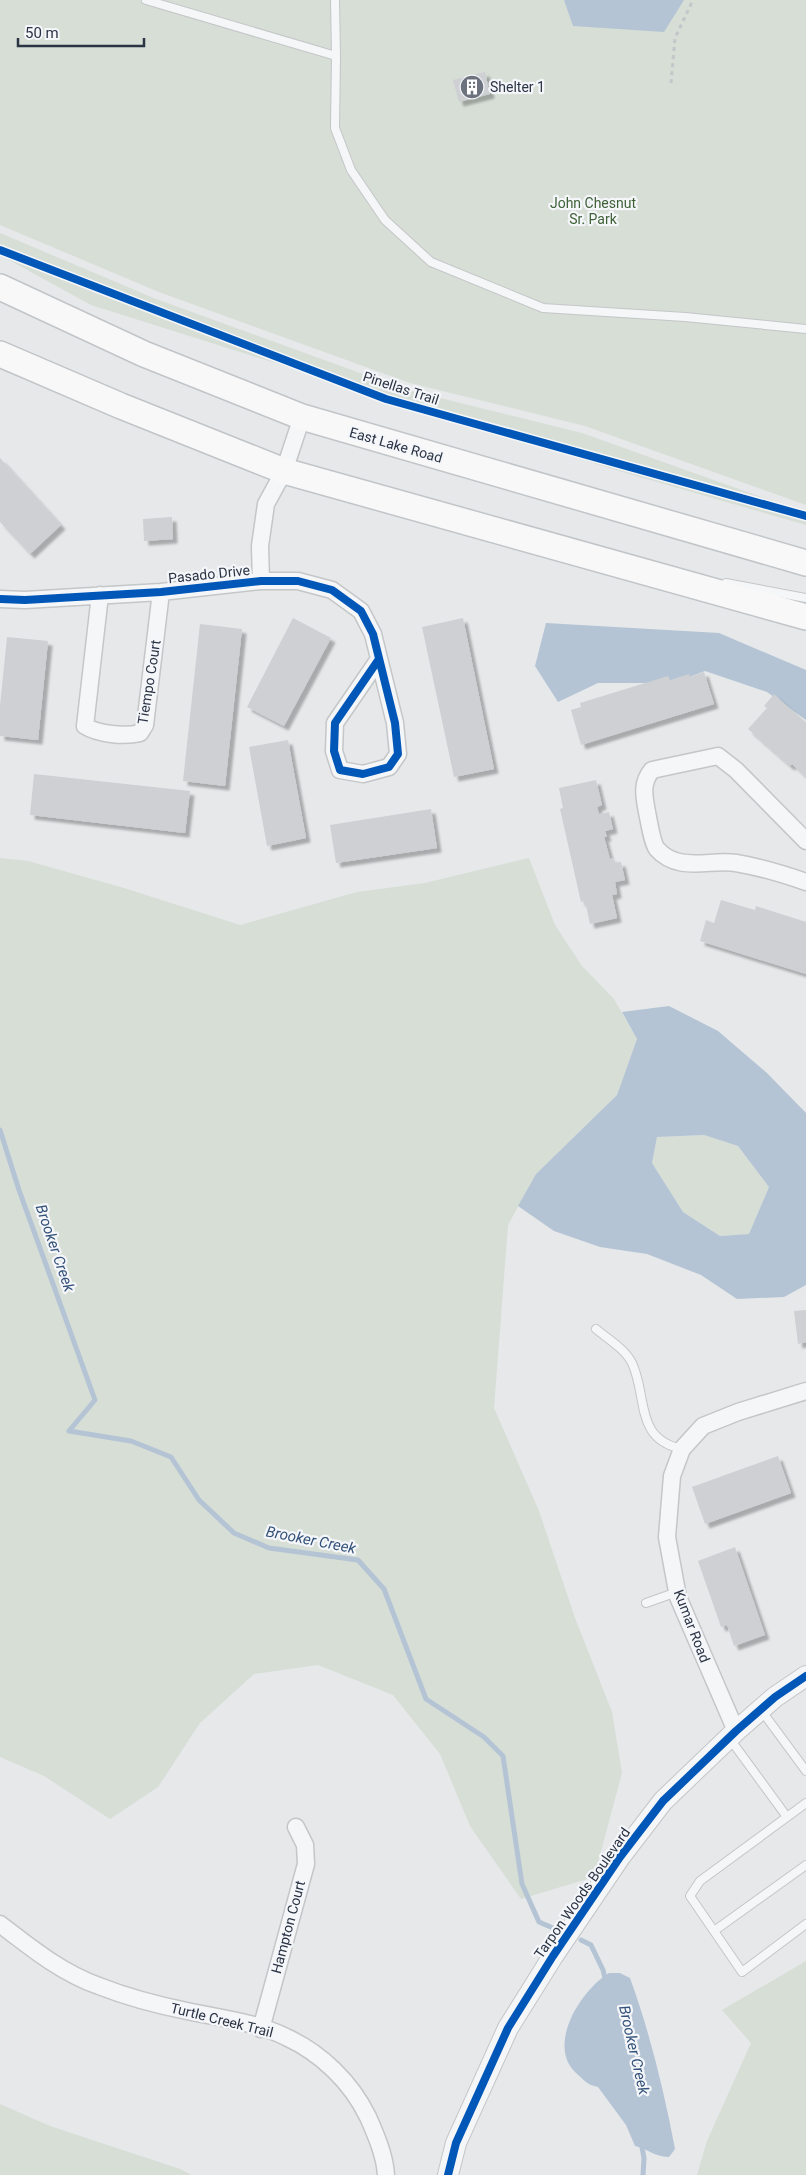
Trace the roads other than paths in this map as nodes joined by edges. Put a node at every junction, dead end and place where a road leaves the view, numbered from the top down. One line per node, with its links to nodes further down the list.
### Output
1 (146, 0): 3 (lane)
2 (335, 0): 3 (lane)
3 (336, 56): 5 (lane)
4 (0, 287): 7 (main road, East Lake Road)
5 (806, 329)
6 (0, 354): 8 (main road)
7 (302, 418): 8 (street); 10 (main road, East Lake Road)
8 (284, 471): 9 (main road); 12 (street)
9 (594, 557): 11 (lane); 18 (main road)
10 (806, 563)
11 (691, 576)
12 (261, 581): 14 (street, Pasado Drive); 19 (street, Pasado Drive)
13 (719, 581): 17 (lane)
14 (161, 592): 15 (street, Pasado Drive); 15 (street, Tiempo Court)
15 (100, 595): 16 (street, Pasado Drive)
16 (3, 596)
17 (806, 598)
18 (806, 617)
19 (379, 659): 19 (street, Pasado Drive)
20 (806, 841): 21 (street)
21 (806, 882)
22 (596, 1329): 24 (lane)
23 (806, 1391): 24 (street, Kumar Road)
24 (682, 1449): 25 (street, Kumar Road)
25 (677, 1592): 26 (lane); 29 (street, Kumar Road)
26 (646, 1603)
27 (806, 1676): 28 (street, Tarpon Woods Boulevard)
28 (761, 1709): 29 (street, Tarpon Woods Boulevard); 30 (lane)
29 (732, 1734): 32 (lane); 40 (street, Tarpon Woods Boulevard)
30 (806, 1771)
31 (806, 1803): 32 (lane)
32 (786, 1817): 37 (lane)
33 (296, 1827): 38 (street, Hampton Court)
34 (806, 1865): 37 (lane)
35 (0, 1924): 38 (street, Turtle Creek Trail)
36 (806, 1924): 37 (lane)
37 (714, 1931)
38 (261, 2029): 39 (street, Turtle Creek Trail)
39 (386, 2175)
40 (448, 2175)

